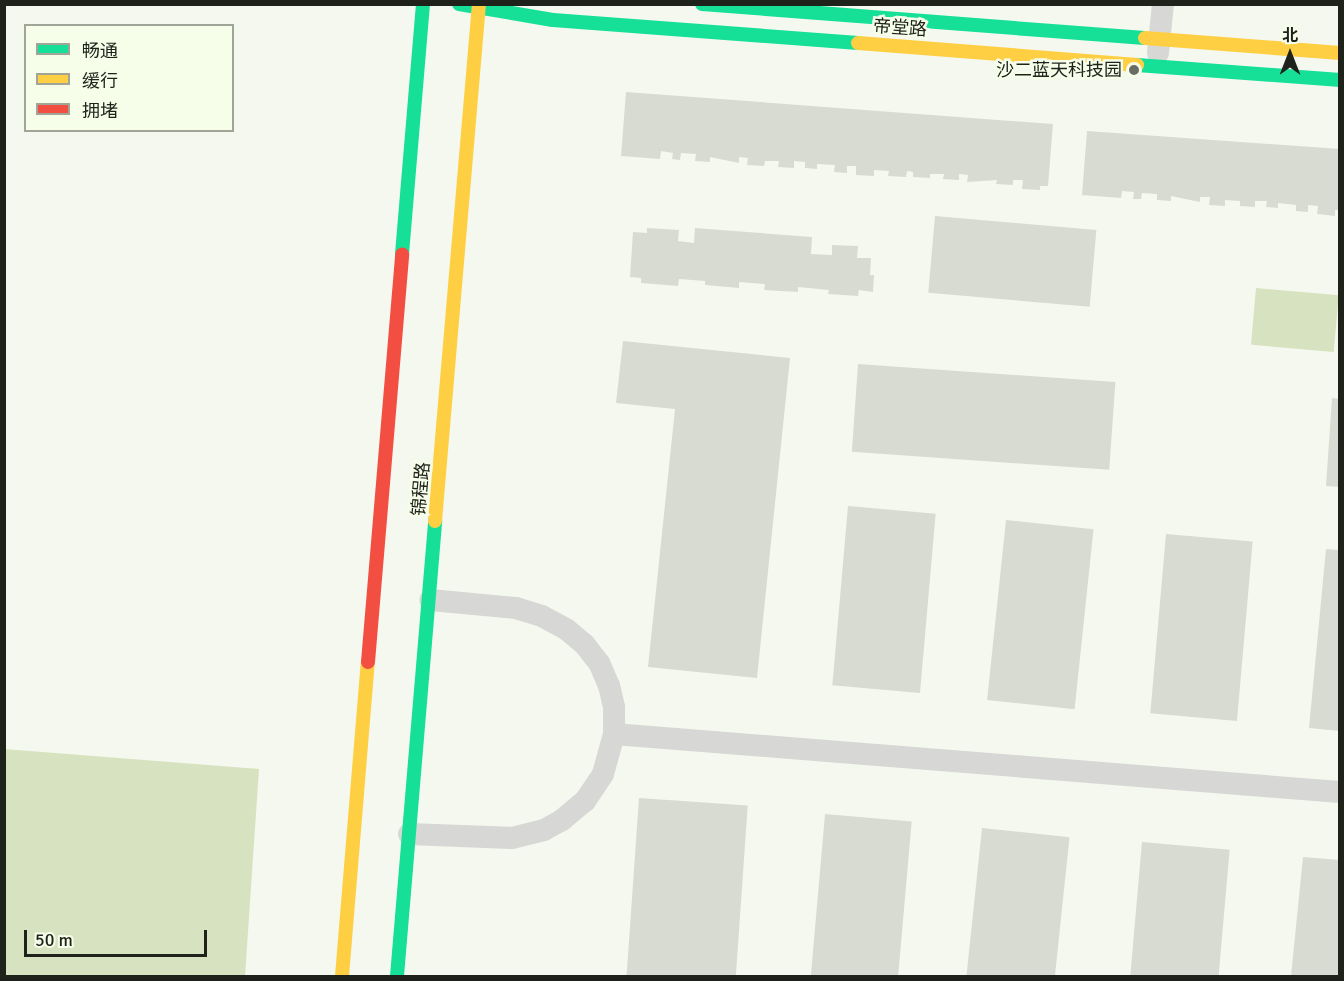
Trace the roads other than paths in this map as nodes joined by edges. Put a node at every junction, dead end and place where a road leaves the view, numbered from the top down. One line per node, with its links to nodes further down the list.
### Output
1 (423, 4): 14 (main road, 锦程路)
2 (459, 4): 5 (main road, 帝堂路)
3 (702, 4): 6 (main road, 帝堂路)
4 (1162, 4): 6 (street)
5 (479, 7): 8 (main road, 帝堂路); 10 (main road, 锦程路)
6 (1160, 39): 7 (main road, 帝堂路); 8 (street)
7 (1340, 53)
8 (1157, 66): 9 (main road, 帝堂路)
9 (1340, 80)
10 (429, 600): 11 (street); 13 (main road, 锦程路)
11 (614, 734): 12 (street); 13 (street)
12 (1340, 792)
13 (409, 834): 15 (main road, 锦程路)
14 (342, 976)
15 (397, 976)

